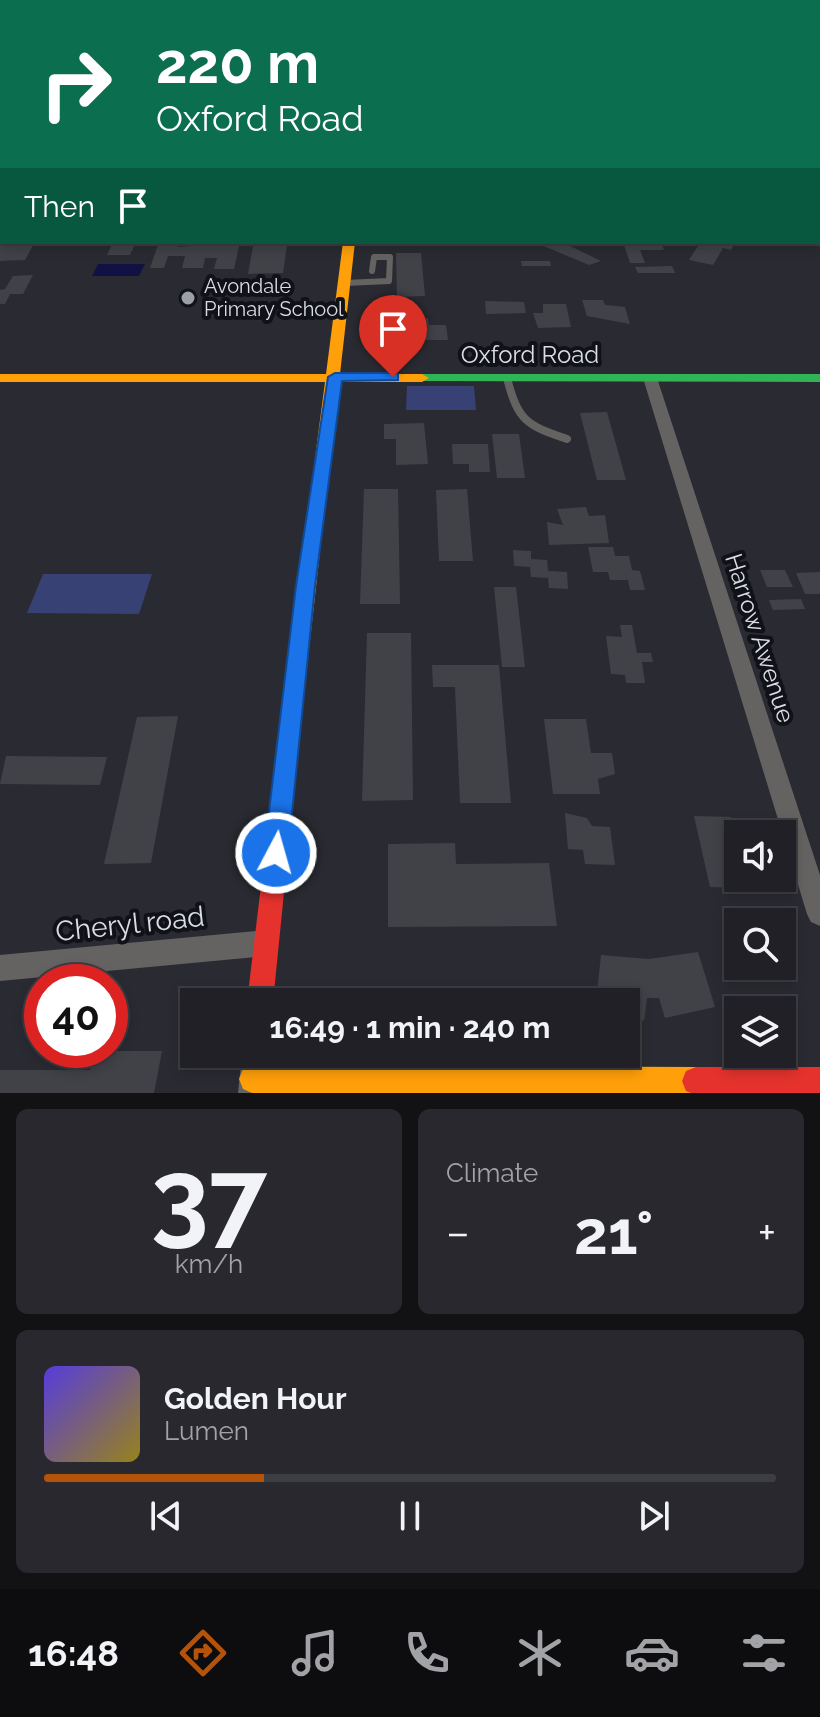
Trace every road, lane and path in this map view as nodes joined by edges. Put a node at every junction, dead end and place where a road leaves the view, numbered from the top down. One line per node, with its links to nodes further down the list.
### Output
1 (349, 244): 3 (street)
2 (372, 271): 3 (lane)
3 (345, 283): 4 (street)
4 (335, 377): 5 (street, Oxford Road); 6 (street, Oxford Road); 11 (street)
5 (0, 378)
6 (507, 378): 7 (street, Oxford Road); 9 (lane)
7 (650, 378): 8 (street, Oxford Road); 10 (street, Harrow Awenue)
8 (820, 378)
9 (567, 439)
10 (820, 914)
11 (266, 943): 12 (street, Cheryl road); 13 (street)
12 (0, 968)
13 (261, 988)
14 (254, 1075): 16 (street)
15 (820, 1081): 16 (street)
16 (750, 1087)

